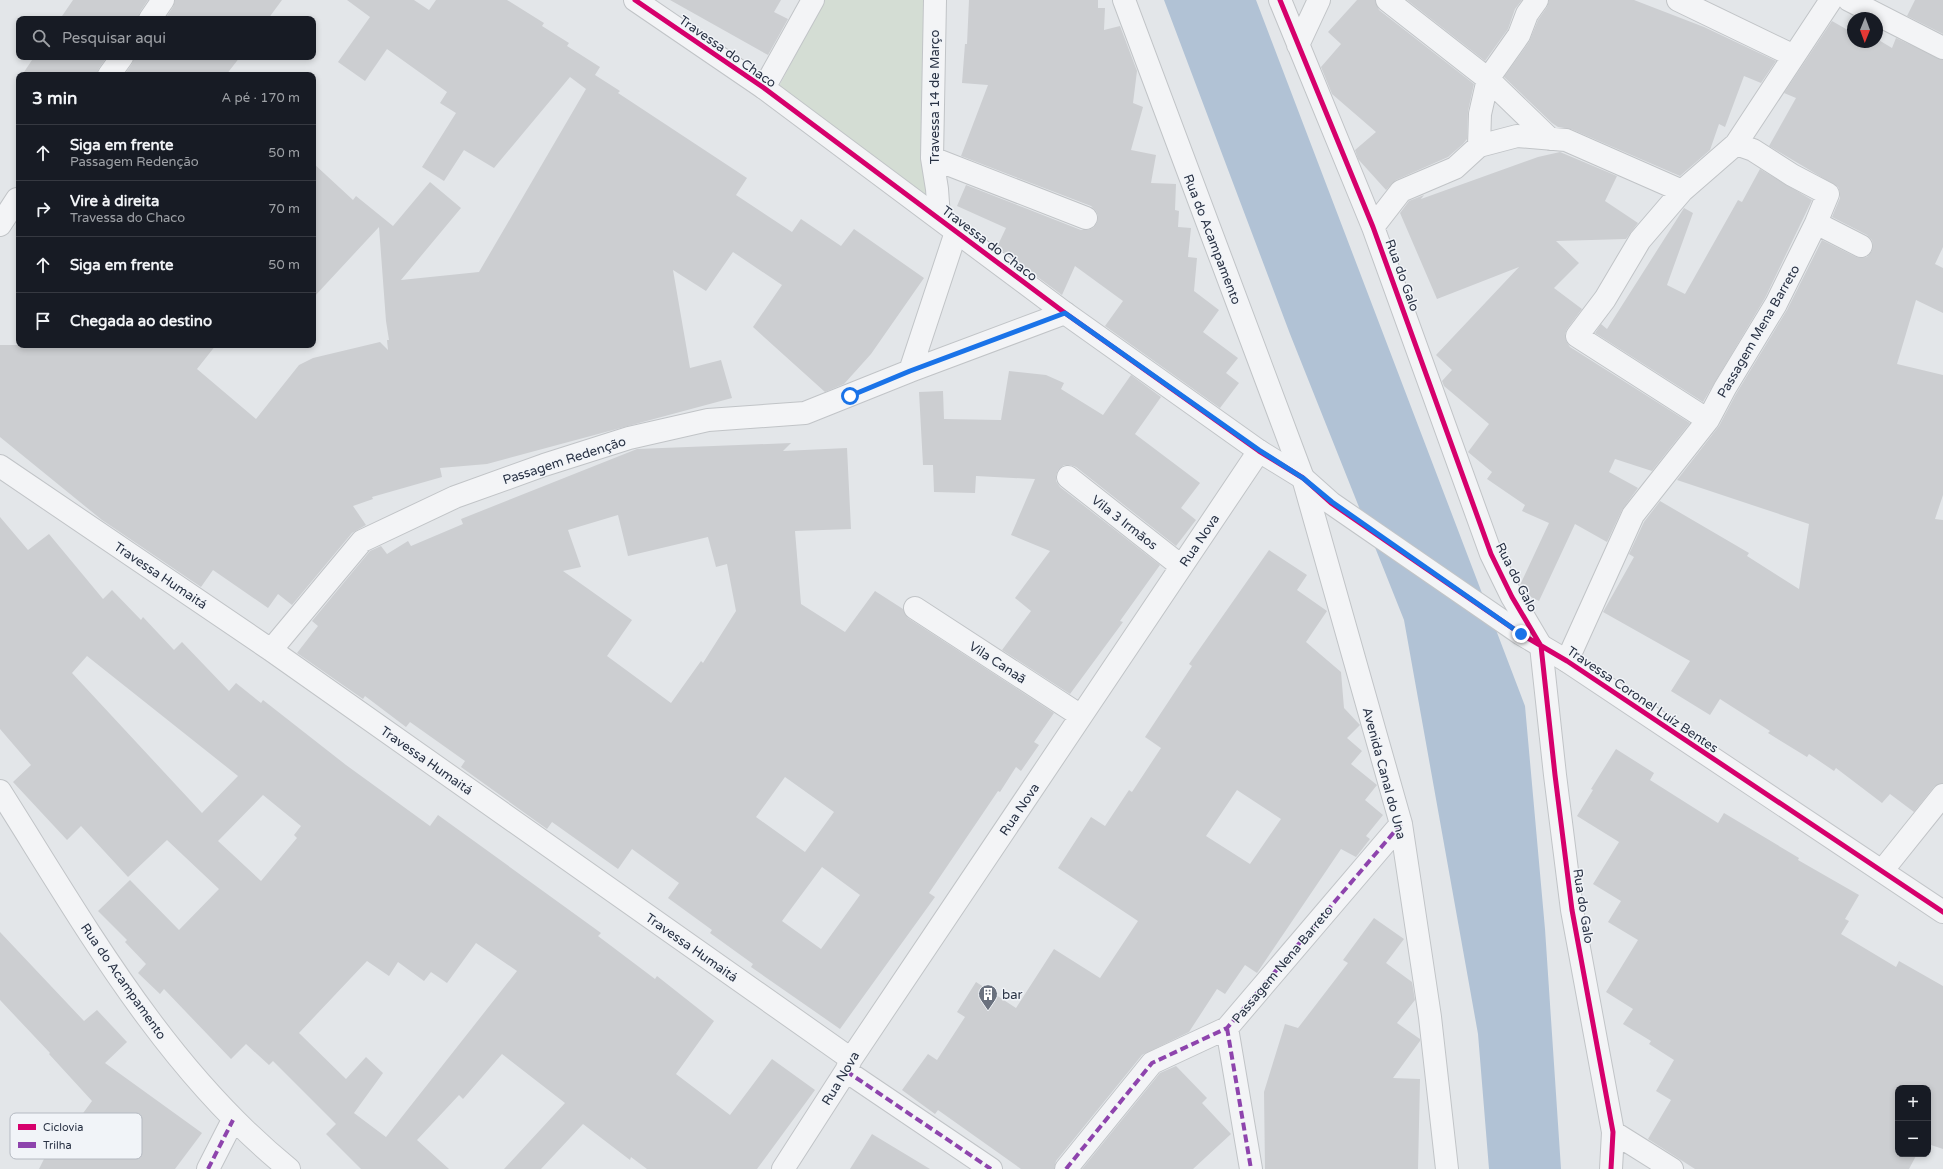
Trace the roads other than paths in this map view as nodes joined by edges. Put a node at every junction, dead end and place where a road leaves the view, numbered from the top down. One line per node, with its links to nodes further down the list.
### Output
1 (163, 0): 13 (street)
2 (635, 0): 20 (street, Travessa do Chaco)
3 (813, 0): 20 (street)
4 (935, 0): 24 (street, Travessa 14 de Março)
5 (1124, 0): 40 (street, Rua do Acampamento)
6 (1280, 0): 14 (street, Rua do Galo)
7 (1319, 0): 14 (street)
8 (1387, 0): 19 (street)
9 (1537, 0): 19 (street)
10 (1678, 0): 16 (street)
11 (1830, 0): 16 (street)
12 (1849, 0): 15 (street)
13 (152, 16)
14 (1298, 45): 31 (street, Rua do Galo)
15 (1943, 48)
16 (1794, 56): 22 (street)
17 (120, 60): 18 (street)
18 (111, 72)
19 (1488, 79): 21 (street); 23 (street)
20 (764, 88): 27 (street, Travessa do Chaco)
21 (1550, 139): 23 (street); 25 (street)
22 (1736, 144): 25 (street); 29 (street, Passagem Mena Barreto)
23 (1479, 146): 31 (street)
24 (932, 158): 27 (street, Travessa 14 de Março); 28 (street)
25 (1682, 191): 36 (street)
26 (16, 201): 30 (street)
27 (939, 218): 32 (street, Travessa do Chaco)
28 (1086, 218)
29 (1816, 223): 33 (street); 36 (street, Passagem Mena Barreto)
30 (0, 225)
31 (1373, 227): 44 (street, Rua do Galo)
32 (956, 232): 34 (street, Travessa do Chaco); 35 (street)
33 (1861, 246)
34 (1065, 313): 35 (street, Passagem Redenção); 37 (street, Travessa do Chaco)
35 (910, 371): 45 (street, Passagem Redenção)
36 (1708, 420): 46 (street, Passagem Mena Barreto)
37 (1259, 450): 40 (street, Travessa do Chaco); 42 (street, Rua Nova)
38 (0, 466): 45 (street, Travessa Humaitá)
39 (1068, 477): 42 (street, Vila 3 Irmãos)
40 (1303, 478): 41 (street, Travessa do Chaco); 50 (street, Avenida Canal do Una)
41 (1332, 502): 44 (street, Travessa Coronel Luíz Bentes)
42 (1181, 566): 47 (street, Rua Nova)
43 (915, 608): 47 (street, Vila Canaã)
44 (1540, 646): 46 (street, Travessa Coronel Luíz Bentes); 56 (street, Rua do Galo)
45 (270, 650): 54 (street, Travessa Humaitá)
46 (1567, 661): 51 (street, Travessa Coronel Luíz Bentes)
47 (1081, 716): 54 (street, Rua Nova)
48 (0, 791): 55 (street, Rua do Acampamento)
49 (1943, 795): 51 (street)
50 (1401, 824): 53 (street, Passagem Nena Barreto); 63 (street, Avenida Canal do Una)
51 (1882, 871): 52 (street, Travessa Coronel Luíz Bentes)
52 (1943, 912)
53 (1227, 1028): 61 (street, Passagem Nena Barreto); 62 (street)
54 (848, 1065): 59 (street, Rua Nova); 60 (street, Travessa Humaitá)
55 (233, 1120): 57 (street); 58 (street, Rua do Acampamento)
56 (1613, 1132): 64 (street, Rua do Galo); 65 (street)
57 (208, 1169)
58 (289, 1169)
59 (783, 1169)
60 (991, 1169)
61 (1066, 1169)
62 (1251, 1169)
63 (1447, 1169)
64 (1611, 1169)
65 (1672, 1169)

